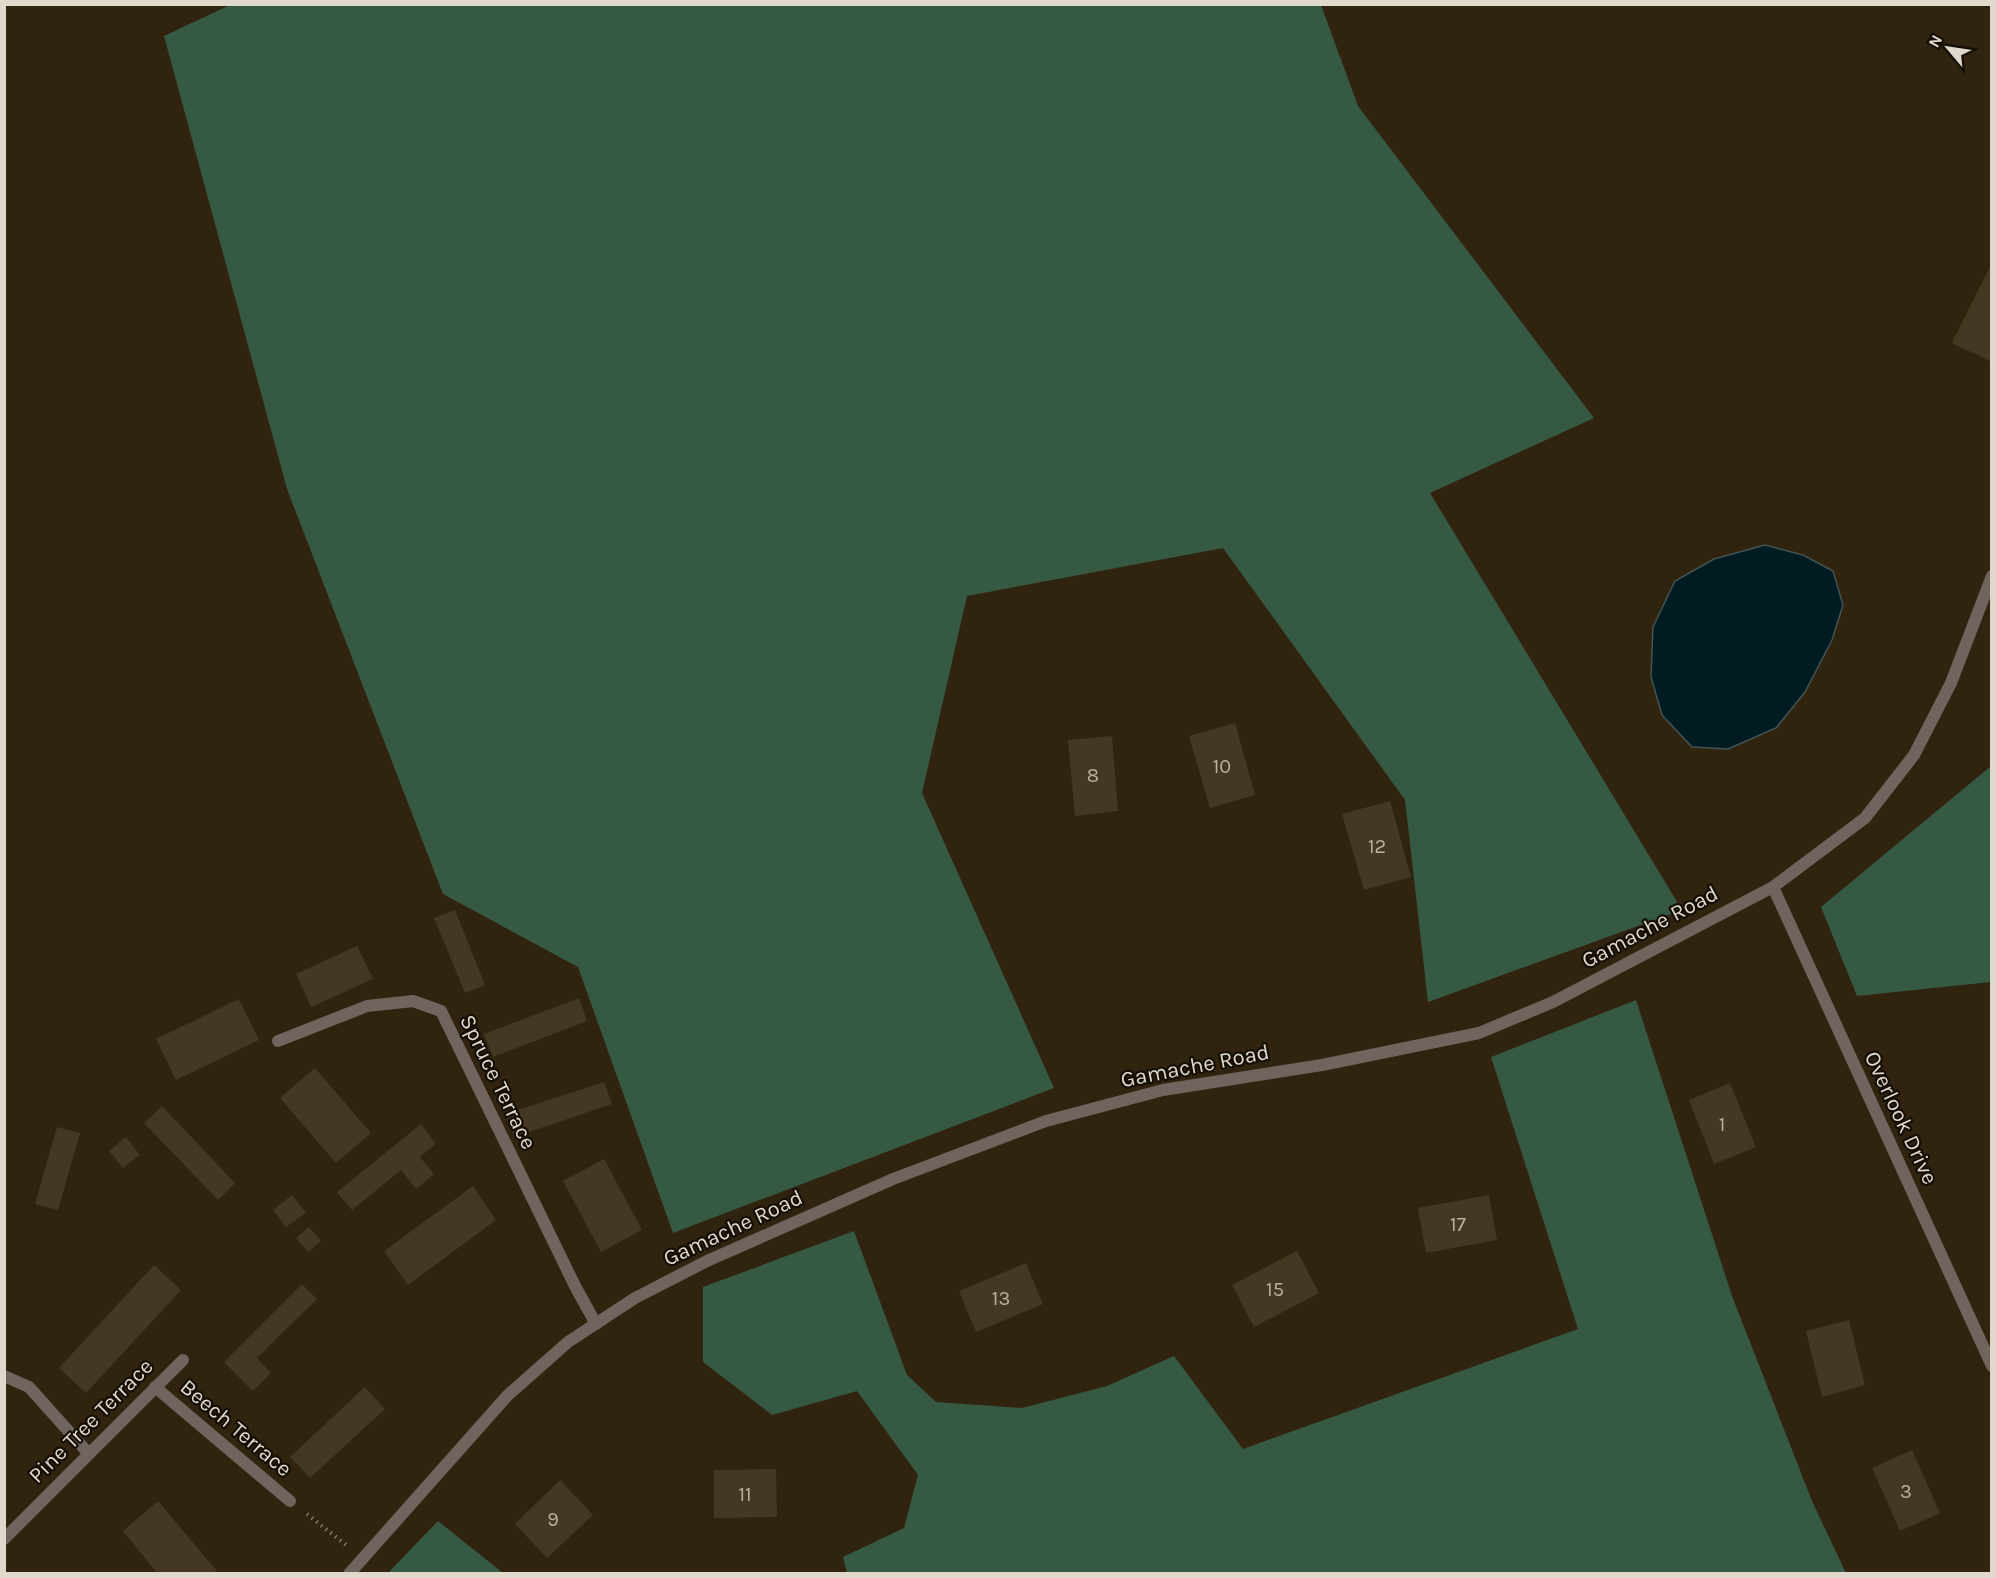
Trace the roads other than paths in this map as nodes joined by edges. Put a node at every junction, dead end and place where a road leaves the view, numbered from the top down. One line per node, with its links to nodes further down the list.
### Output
1 (1992, 576): 2 (street, Gamache Road)
2 (1773, 887): 4 (street, Gamache Road); 6 (street, Overlook Drive)
3 (278, 1041): 4 (street, Spruce Terrace)
4 (596, 1324): 12 (street, Gamache Road)
5 (183, 1360): 8 (street, Pine Tree Terrace)
6 (1992, 1366)
7 (4, 1376): 9 (street)
8 (155, 1387): 9 (street, Pine Tree Terrace); 10 (street, Beech Terrace)
9 (89, 1454): 11 (street, Pine Tree Terrace)
10 (290, 1501)
11 (4, 1539)
12 (349, 1574)

